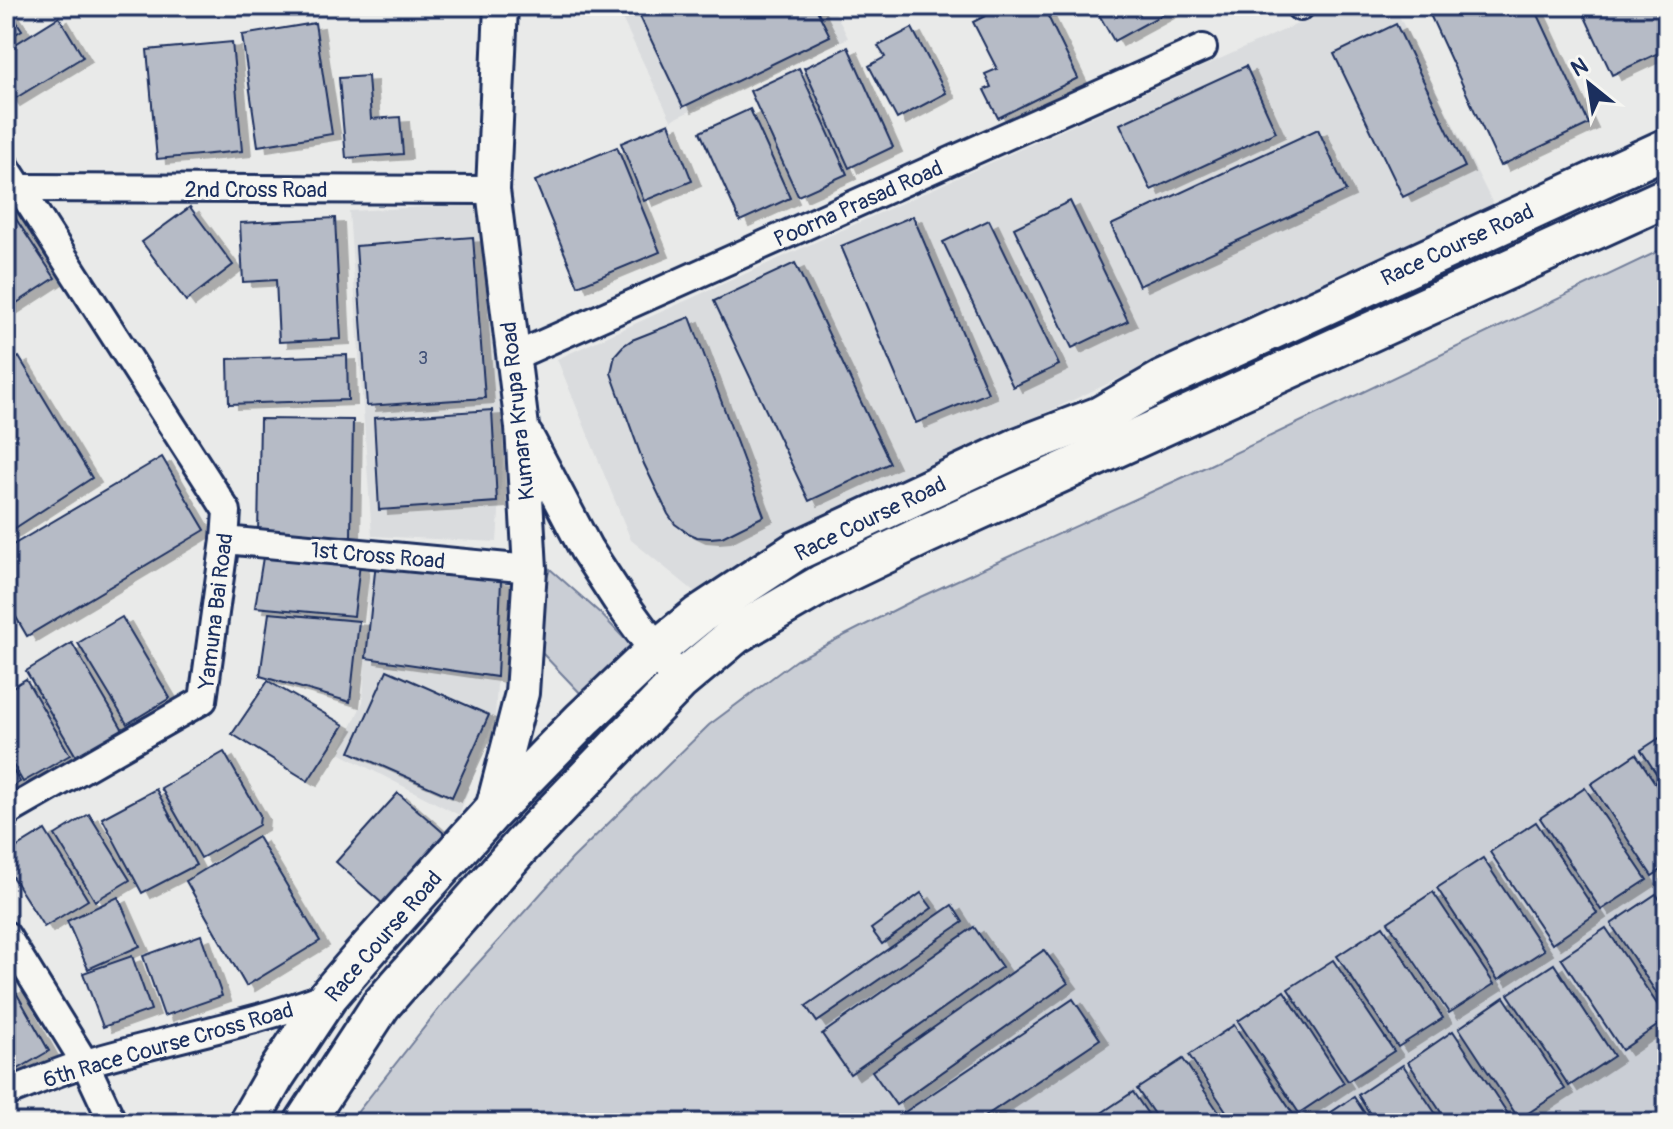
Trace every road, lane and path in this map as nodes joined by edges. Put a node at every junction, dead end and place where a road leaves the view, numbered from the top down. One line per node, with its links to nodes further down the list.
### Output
1 (501, 6): 5 (street, Kumara Krupa Road)
2 (1203, 48): 7 (street, Poorna Prasad Road)
3 (1667, 148): 11 (main road, Race Course Road)
4 (13, 178): 5 (street, 2nd Cross Road); 9 (street, Yamuna Bai Road)
5 (493, 190): 7 (street, Kumara Krupa Road)
6 (1667, 197): 12 (main road, Race Course Road)
7 (513, 357): 8 (street, Kumara Krupa Road)
8 (522, 427): 10 (street, Kumara Krupa Road); 11 (street)
9 (225, 540): 10 (street, 1st Cross Road); 13 (street, Yamuna Bai Road)
10 (530, 569): 14 (street, Kumara Krupa Road)
11 (656, 650): 12 (street); 14 (main road, Race Course Road)
12 (679, 682): 21 (main road, Race Course Road)
13 (6, 813)
14 (491, 813): 16 (main road, Race Course Road)
15 (6, 935): 17 (street)
16 (329, 995): 17 (street, 6th Race Course Cross Road); 20 (main road, Race Course Road)
17 (85, 1063): 18 (street, 6th Race Course Cross Road); 19 (street)
18 (6, 1093)
19 (113, 1123)
20 (248, 1123)
21 (304, 1123)

